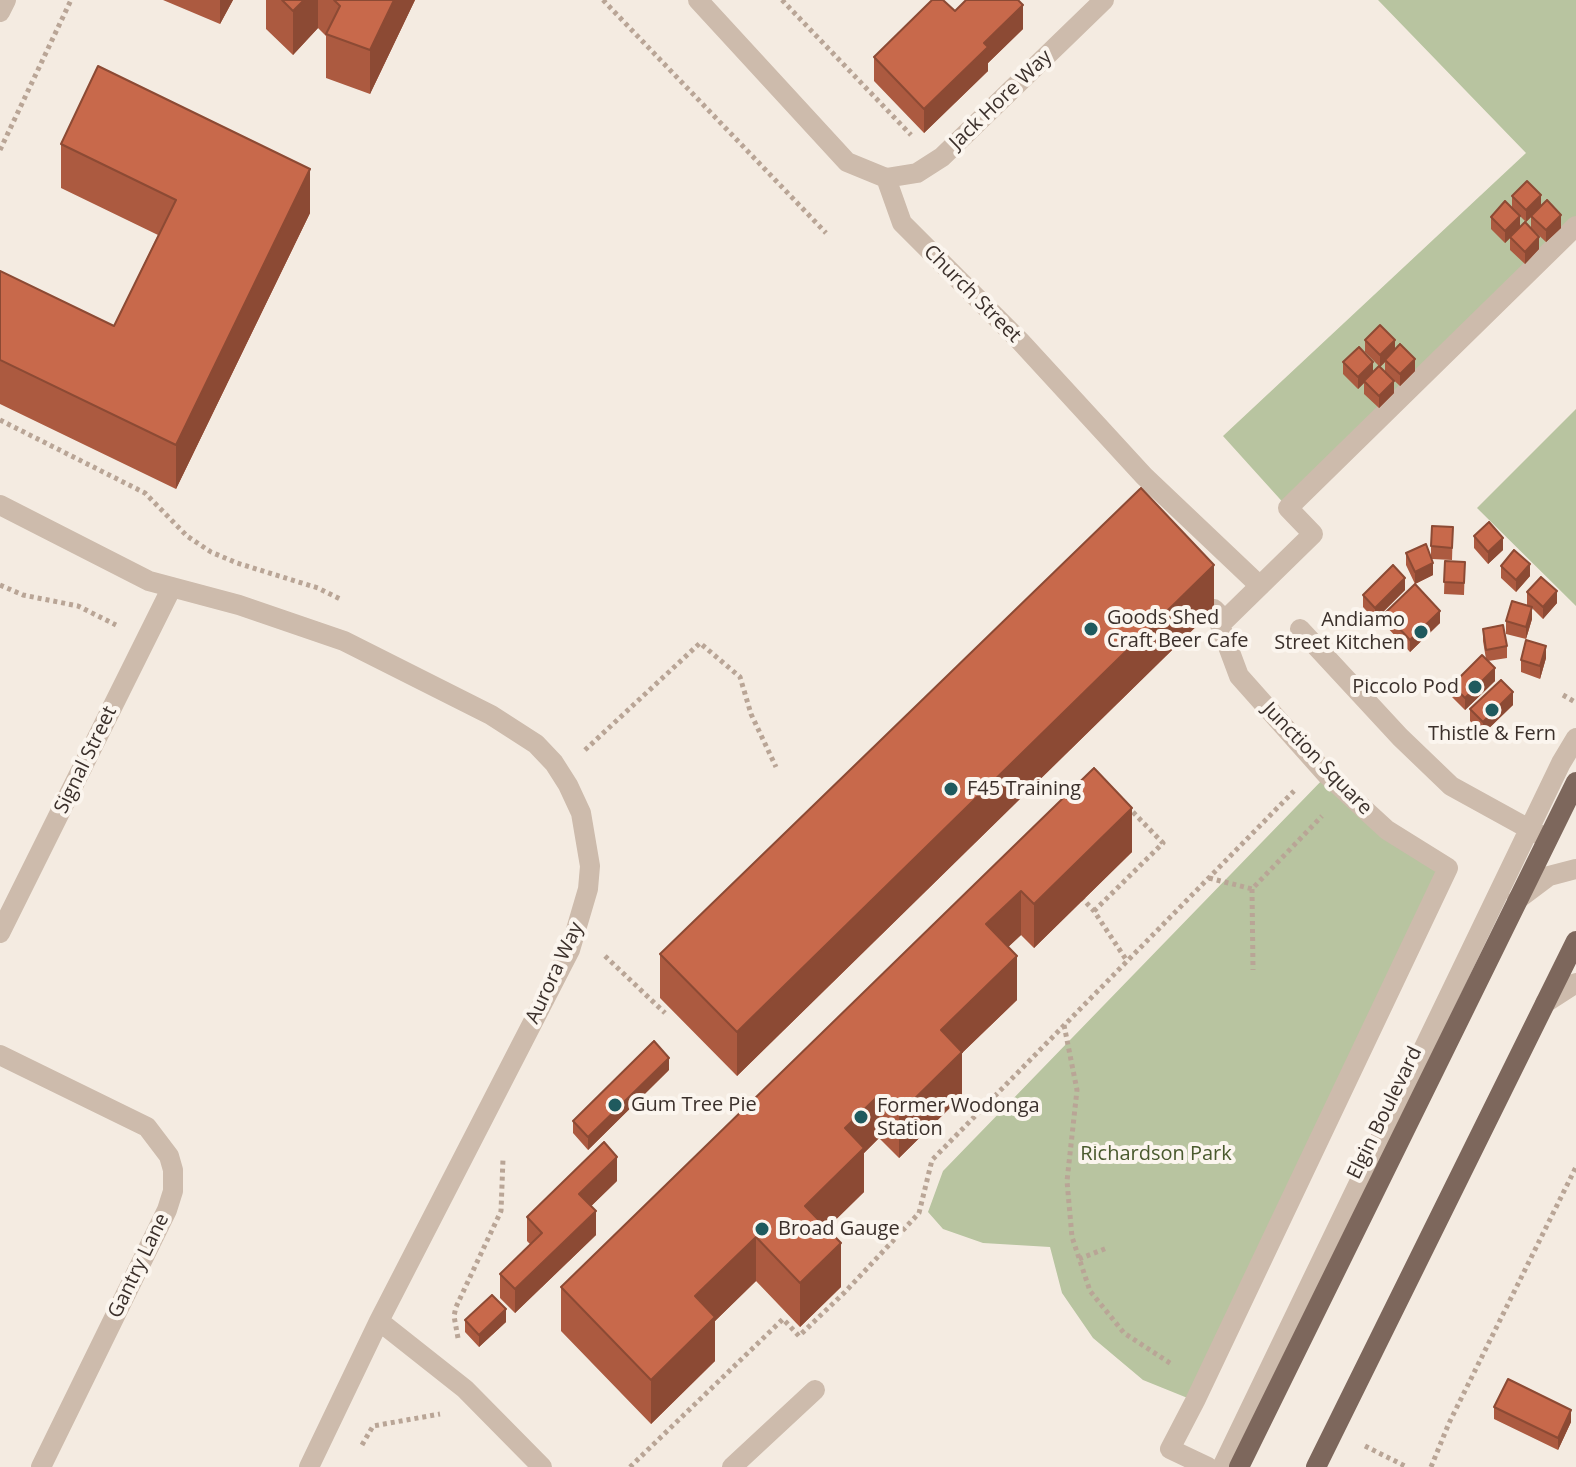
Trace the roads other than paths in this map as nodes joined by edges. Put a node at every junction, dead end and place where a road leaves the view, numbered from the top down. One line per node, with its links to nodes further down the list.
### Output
1 (6, 0): 4 (street)
2 (698, 0): 5 (street)
3 (1104, 0): 5 (street, Jack Hore Way)
4 (0, 12)
5 (886, 178): 8 (street, Church Street)
6 (1576, 226): 8 (street, Junction Square)
7 (0, 505): 9 (street, Aurora Way)
8 (1260, 586): 27 (street, Junction Square)
9 (172, 587): 16 (street, Signal Street); 21 (street, Aurora Way)
10 (1300, 629): 13 (street)
11 (1576, 738): 13 (street)
12 (1576, 782): 13 (main road, Elgin Boulevard)
13 (1539, 834): 15 (main road, Elgin Boulevard); 28 (street)
14 (1576, 869): 15 (street)
15 (1515, 903): 29 (main road, Elgin Boulevard)
16 (0, 933)
17 (1576, 941): 19 (main road)
18 (1576, 983): 19 (street)
19 (1545, 1003): 30 (main road)
20 (0, 1055): 23 (street, Gantry Lane)
21 (379, 1321): 24 (street, Aurora Way); 25 (street)
22 (815, 1390): 26 (street)
23 (41, 1467)
24 (309, 1467)
25 (542, 1467)
26 (732, 1467)
27 (1208, 1467)
28 (1222, 1467)
29 (1239, 1467)
30 (1316, 1467)

